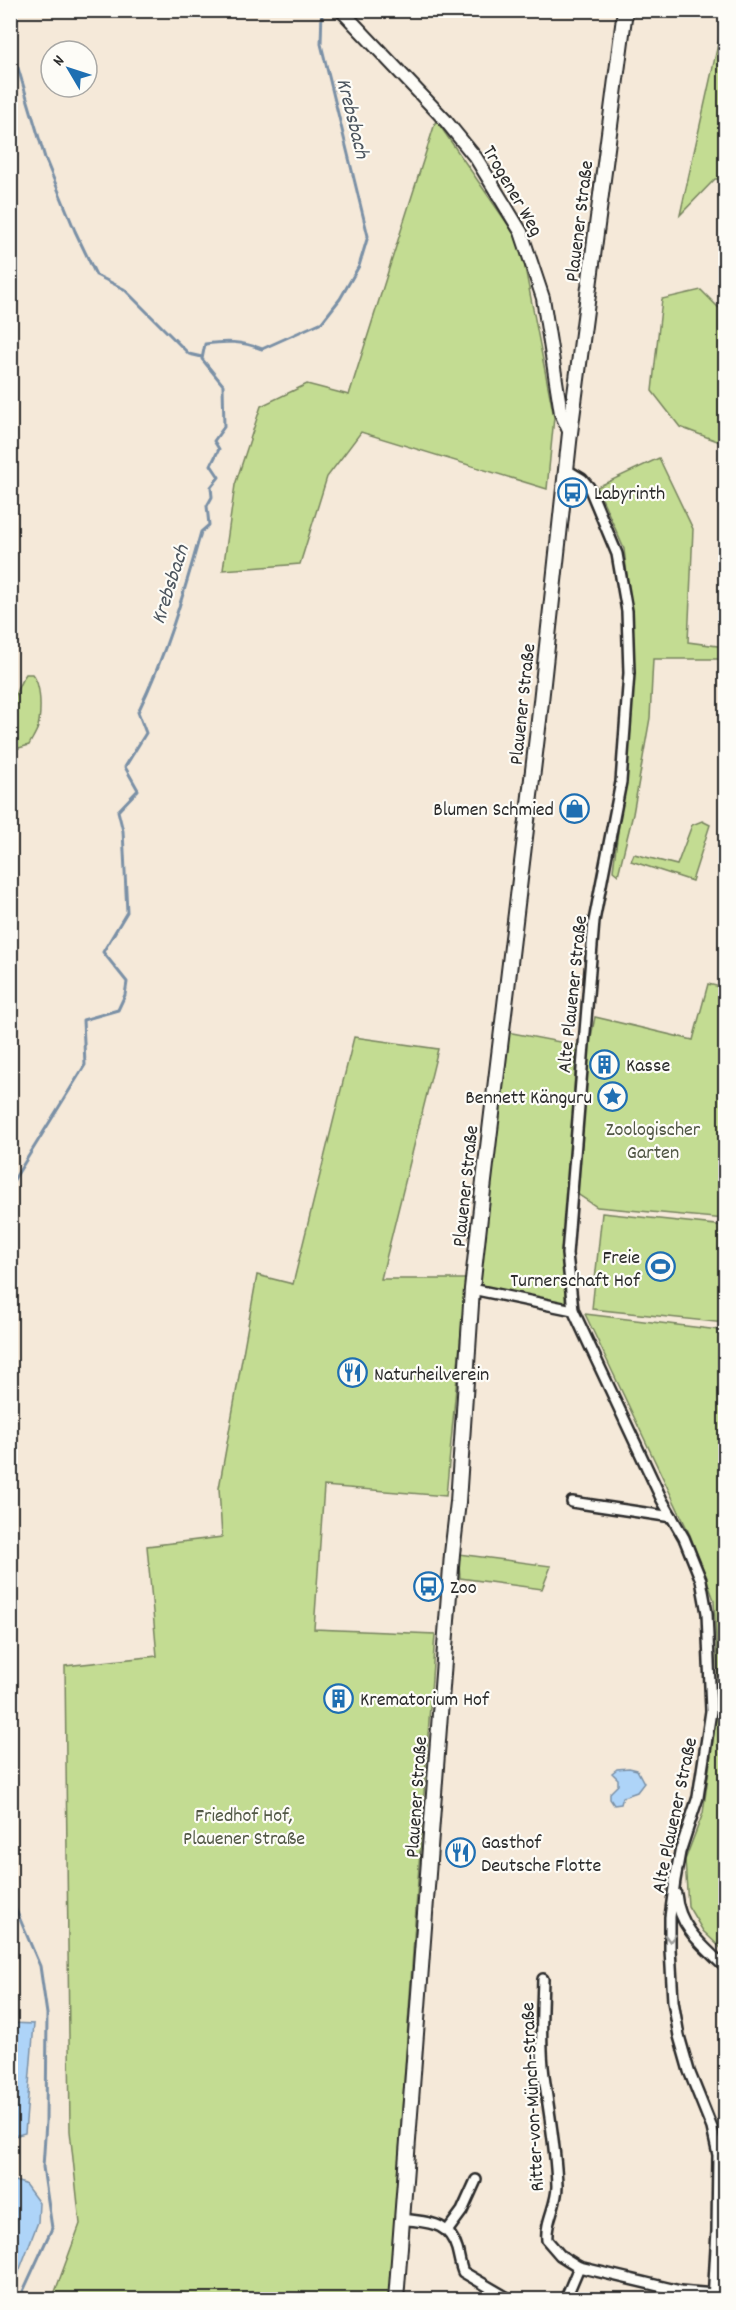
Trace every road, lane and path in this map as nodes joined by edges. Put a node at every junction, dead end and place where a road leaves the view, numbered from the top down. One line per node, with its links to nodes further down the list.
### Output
1 (341, 10): 3 (street, Trogener Weg)
2 (625, 10): 3 (main road, Plauener Straße)
3 (570, 433): 4 (main road, Plauener Straße)
4 (567, 471): 5 (main road, Plauener Straße); 6 (street, Alte Plauener Straße)
5 (472, 1288): 6 (street); 13 (main road, Plauener Straße)
6 (573, 1310): 8 (street, Alte Plauener Straße)
7 (572, 1502): 8 (street)
8 (672, 1517): 9 (street, Alte Plauener Straße)
9 (675, 1880): 10 (street); 17 (street, Alte Plauener Straße, one-way to 17)
10 (726, 1968)
11 (543, 1979): 15 (street, Ritter-von-Münch-Straße)
12 (476, 2180): 14 (street)
13 (402, 2219): 14 (street); 18 (main road, Plauener Straße)
14 (448, 2230): 19 (street)
15 (579, 2267): 16 (street); 20 (street)
16 (680, 2295): 17 (street)
17 (713, 2297)
18 (396, 2300)
19 (512, 2300)
20 (565, 2300)

